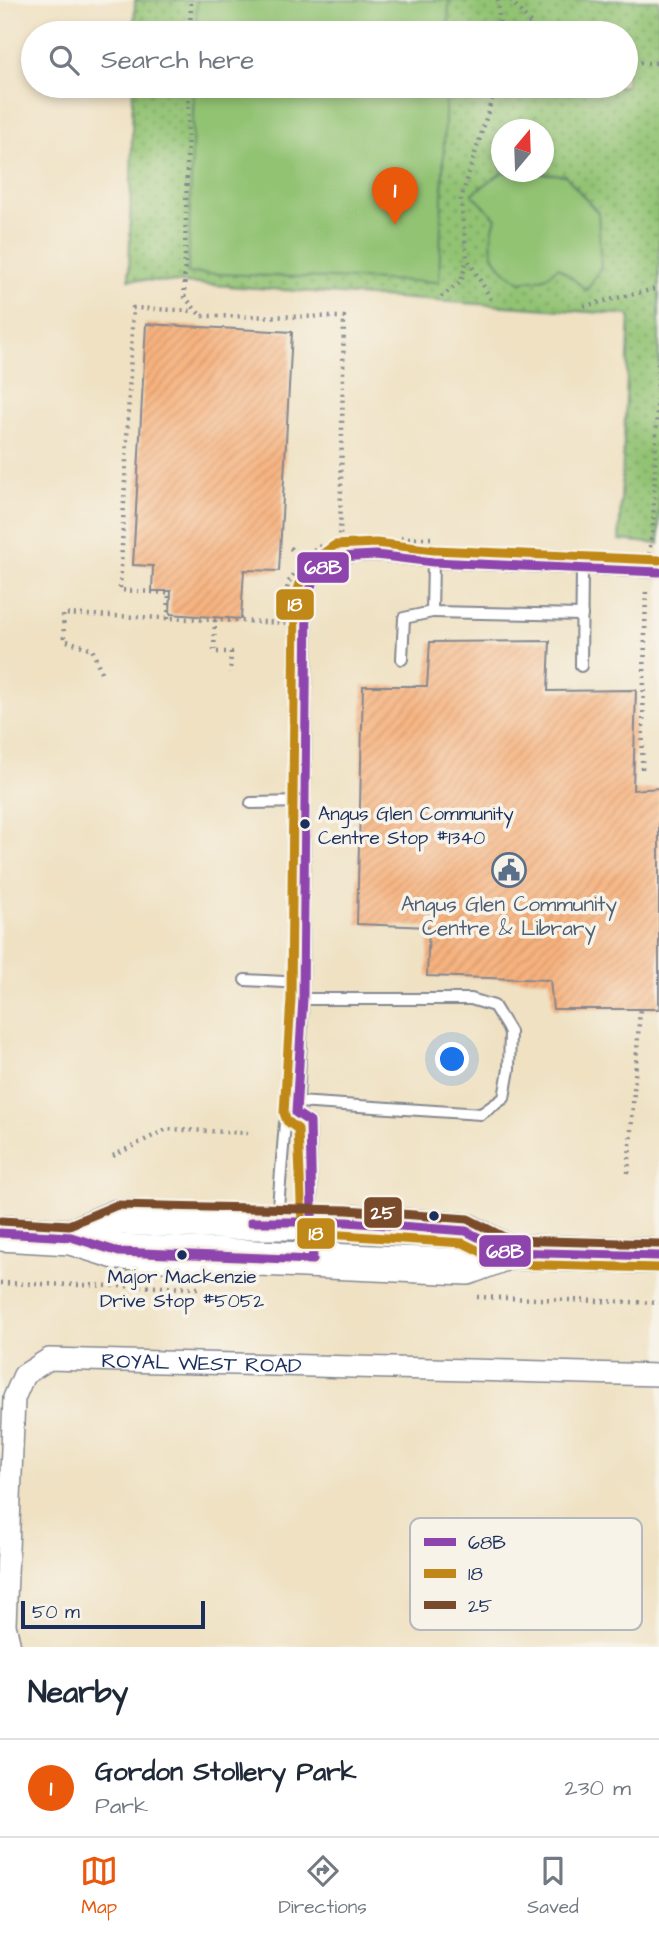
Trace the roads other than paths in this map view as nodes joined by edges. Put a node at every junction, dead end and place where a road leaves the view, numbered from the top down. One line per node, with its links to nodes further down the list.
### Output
1 (433, 562): 2 (lane); 4 (lane); 8 (lane)
2 (582, 569): 3 (lane); 5 (lane)
3 (659, 572)
4 (432, 612): 5 (lane); 6 (lane)
5 (582, 615): 7 (lane)
6 (402, 659)
7 (581, 666)
8 (304, 802): 9 (lane); 11 (lane)
9 (251, 803)
10 (245, 980): 11 (lane)
11 (303, 983): 12 (lane)
12 (303, 999): 13 (lane); 13 (lane)
13 (297, 1108): 14 (lane); 16 (lane)
14 (314, 1222): 16 (main road); 17 (main road); 19 (lane)
15 (0, 1233): 16 (main road)
16 (276, 1240): 19 (main road)
17 (507, 1252): 18 (main road); 19 (main road)
18 (659, 1256)
19 (313, 1260)
20 (659, 1375): 21 (street, ROYAL WEST ROAD)
21 (10, 1647)

